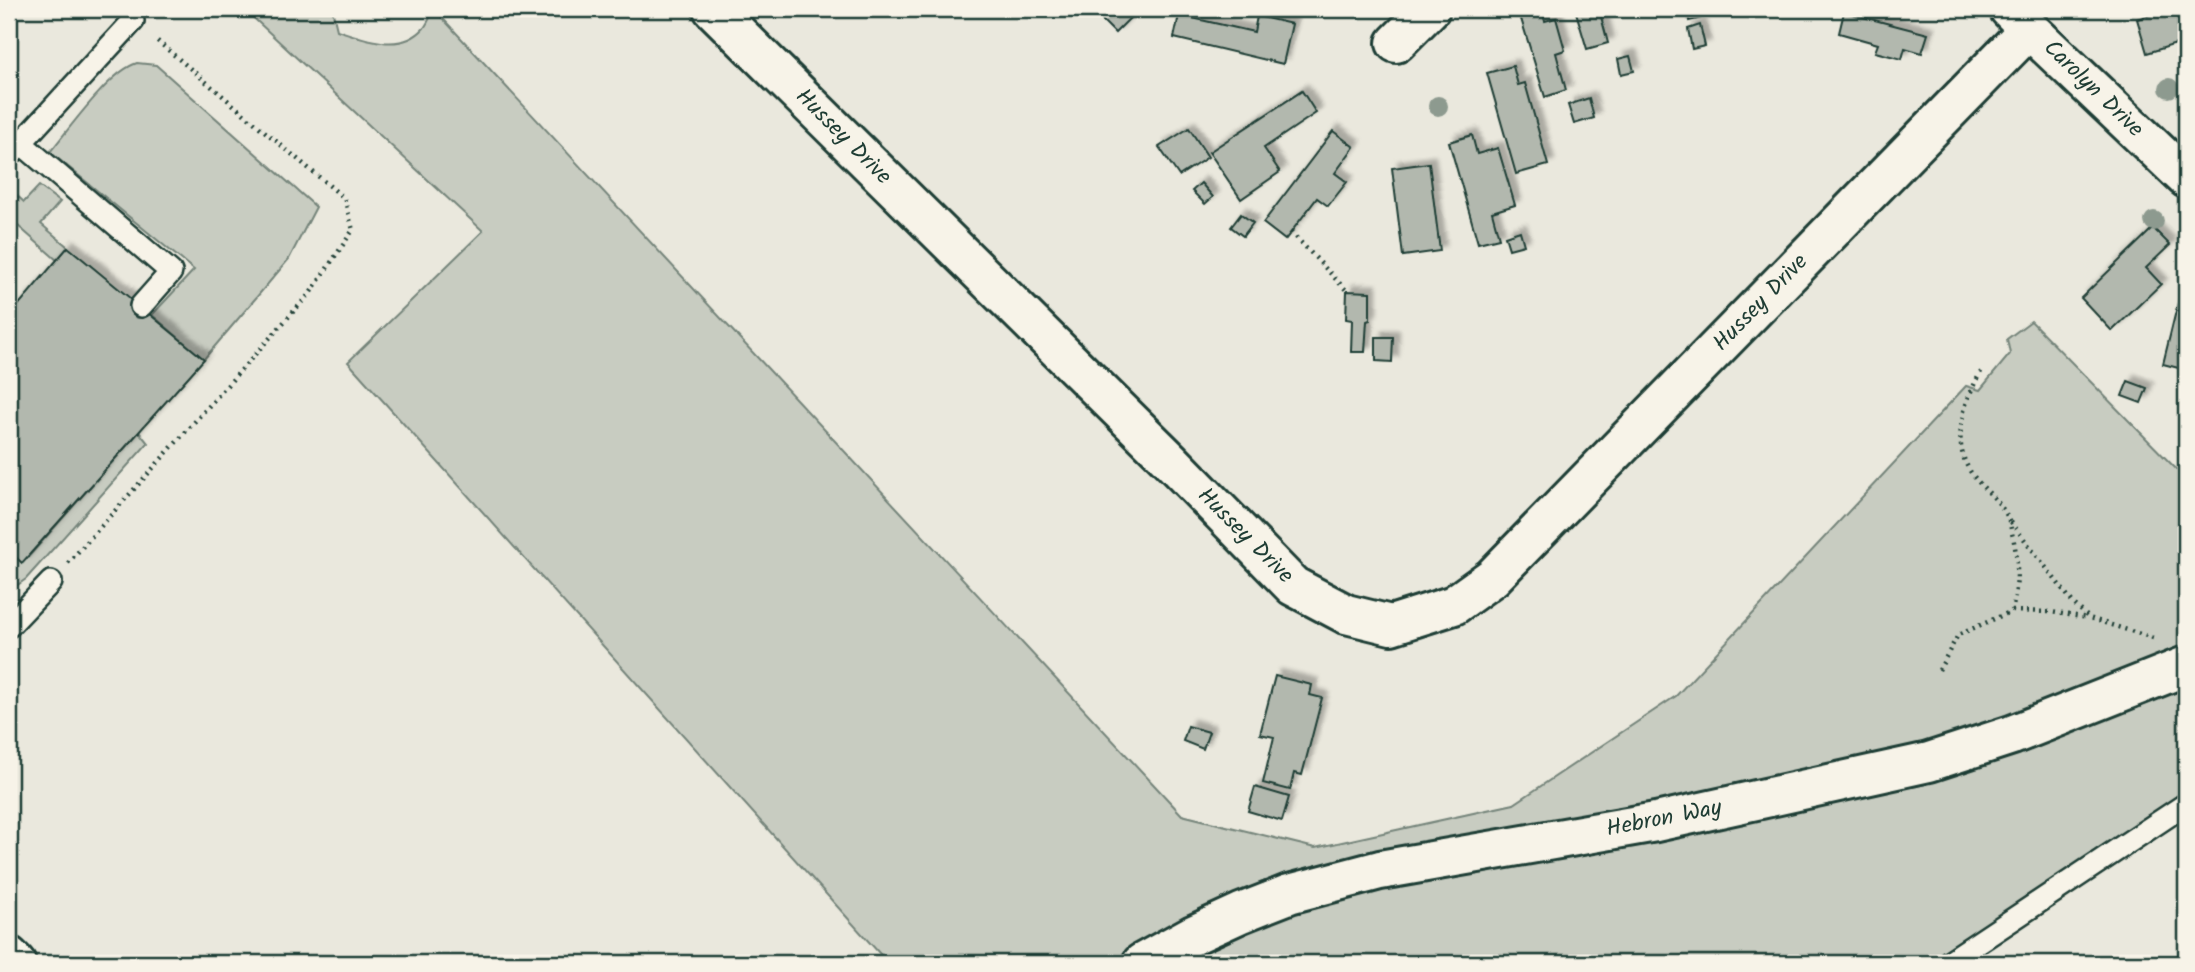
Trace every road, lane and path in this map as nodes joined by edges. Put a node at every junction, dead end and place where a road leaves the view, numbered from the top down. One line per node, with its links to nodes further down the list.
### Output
1 (713, 9): 3 (street, Hussey Drive)
2 (1430, 9): 5 (street)
3 (2019, 19): 7 (street, Carolyn Drive)
4 (133, 20): 6 (lane); 13 (path)
5 (1396, 43)
6 (15, 149): 10 (lane)
7 (2186, 178)
8 (1291, 232): 9 (path)
9 (1347, 291)
10 (141, 306)
11 (1982, 370): 12 (path)
12 (2008, 518): 14 (path); 15 (path)
13 (51, 582): 16 (lane)
14 (2012, 611): 15 (path); 18 (path)
15 (2089, 618): 17 (path)
16 (9, 626)
17 (2175, 653): 22 (street, Hebron Way)
18 (1939, 670)
19 (2186, 804): 23 (lane)
20 (9, 956): 21 (street)
21 (16, 963)
22 (1143, 963)
23 (1947, 963)

